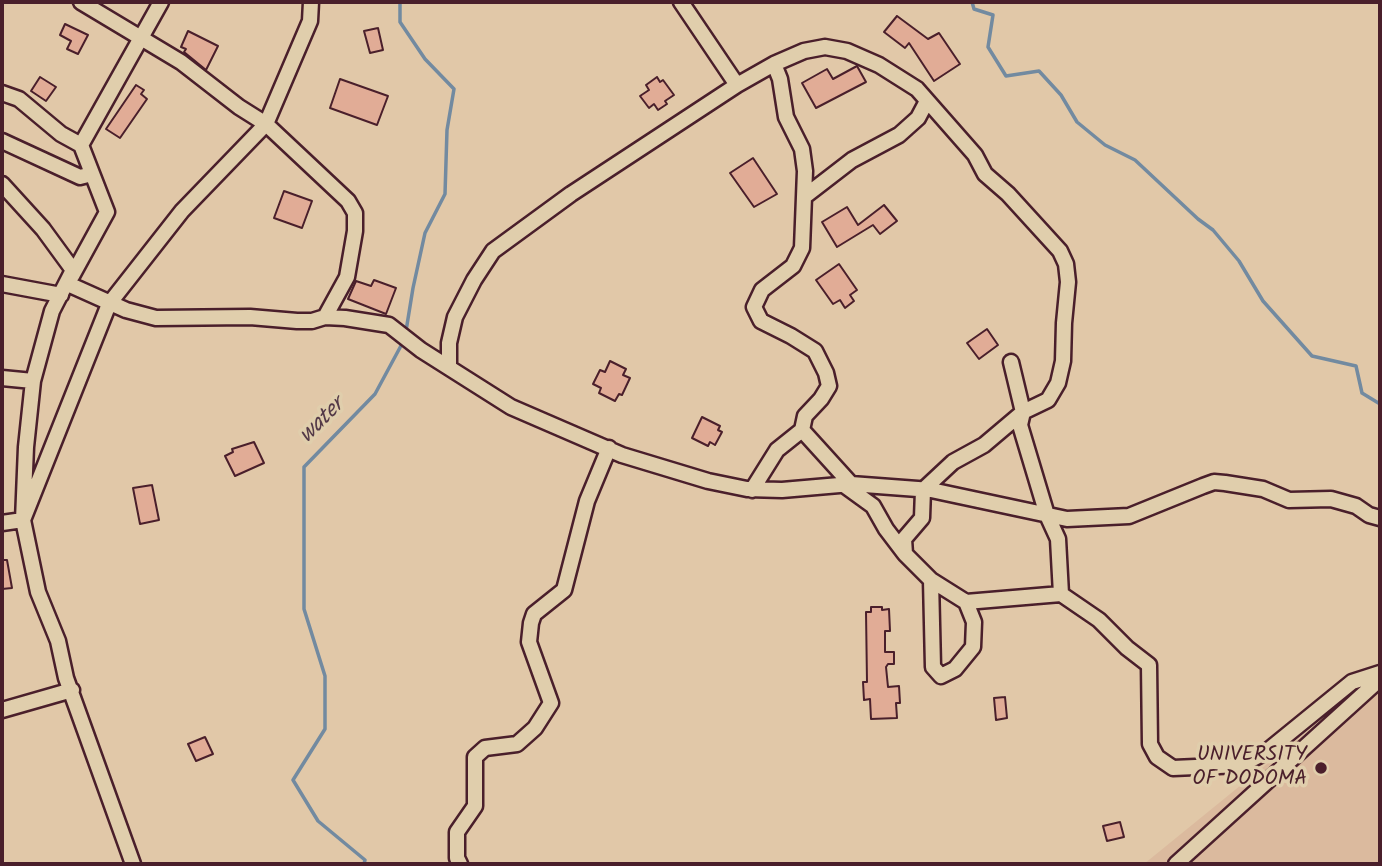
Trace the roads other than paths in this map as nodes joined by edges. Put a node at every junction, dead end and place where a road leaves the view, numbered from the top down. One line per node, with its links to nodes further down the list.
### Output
1 (81, 2): 5 (street)
2 (161, 2): 5 (street)
3 (311, 2): 10 (street)
4 (681, 2): 7 (street)
5 (141, 37): 10 (street); 12 (street)
6 (774, 64): 7 (street); 9 (street); 15 (street)
7 (737, 85): 21 (street)
8 (2, 93): 12 (street)
9 (927, 102): 15 (street); 24 (street)
10 (266, 124): 18 (street); 19 (street)
11 (2, 141): 13 (street)
12 (81, 145): 13 (street)
13 (92, 174): 17 (street)
14 (2, 184): 17 (street)
15 (804, 197): 25 (street)
16 (2, 284): 17 (street)
17 (66, 285): 18 (street); 23 (street)
18 (109, 303): 19 (street); 32 (street)
19 (325, 317): 21 (street)
20 (1011, 362): 24 (street)
21 (449, 366): 26 (street)
22 (2, 378): 23 (street)
23 (33, 381): 32 (street)
24 (1023, 412): 29 (street); 30 (street)
25 (802, 430): 27 (street); 28 (street)
26 (609, 449): 28 (street); 44 (street)
27 (847, 484): 28 (street); 29 (street); 34 (street)
28 (752, 489)
29 (923, 490): 30 (street); 34 (street)
30 (1046, 515): 31 (street); 36 (street)
31 (1380, 518)
32 (23, 520): 33 (street); 41 (street)
33 (2, 523)
34 (905, 554): 35 (street)
35 (931, 580): 38 (street); 39 (street)
36 (1061, 594): 37 (street); 40 (street)
37 (999, 599): 38 (street); 39 (street)
38 (966, 602): 39 (street)
39 (974, 622)
40 (1380, 676): 45 (street)
41 (72, 690): 42 (street); 43 (street)
42 (2, 710)
43 (134, 864)
44 (460, 864)
45 (1177, 864)

